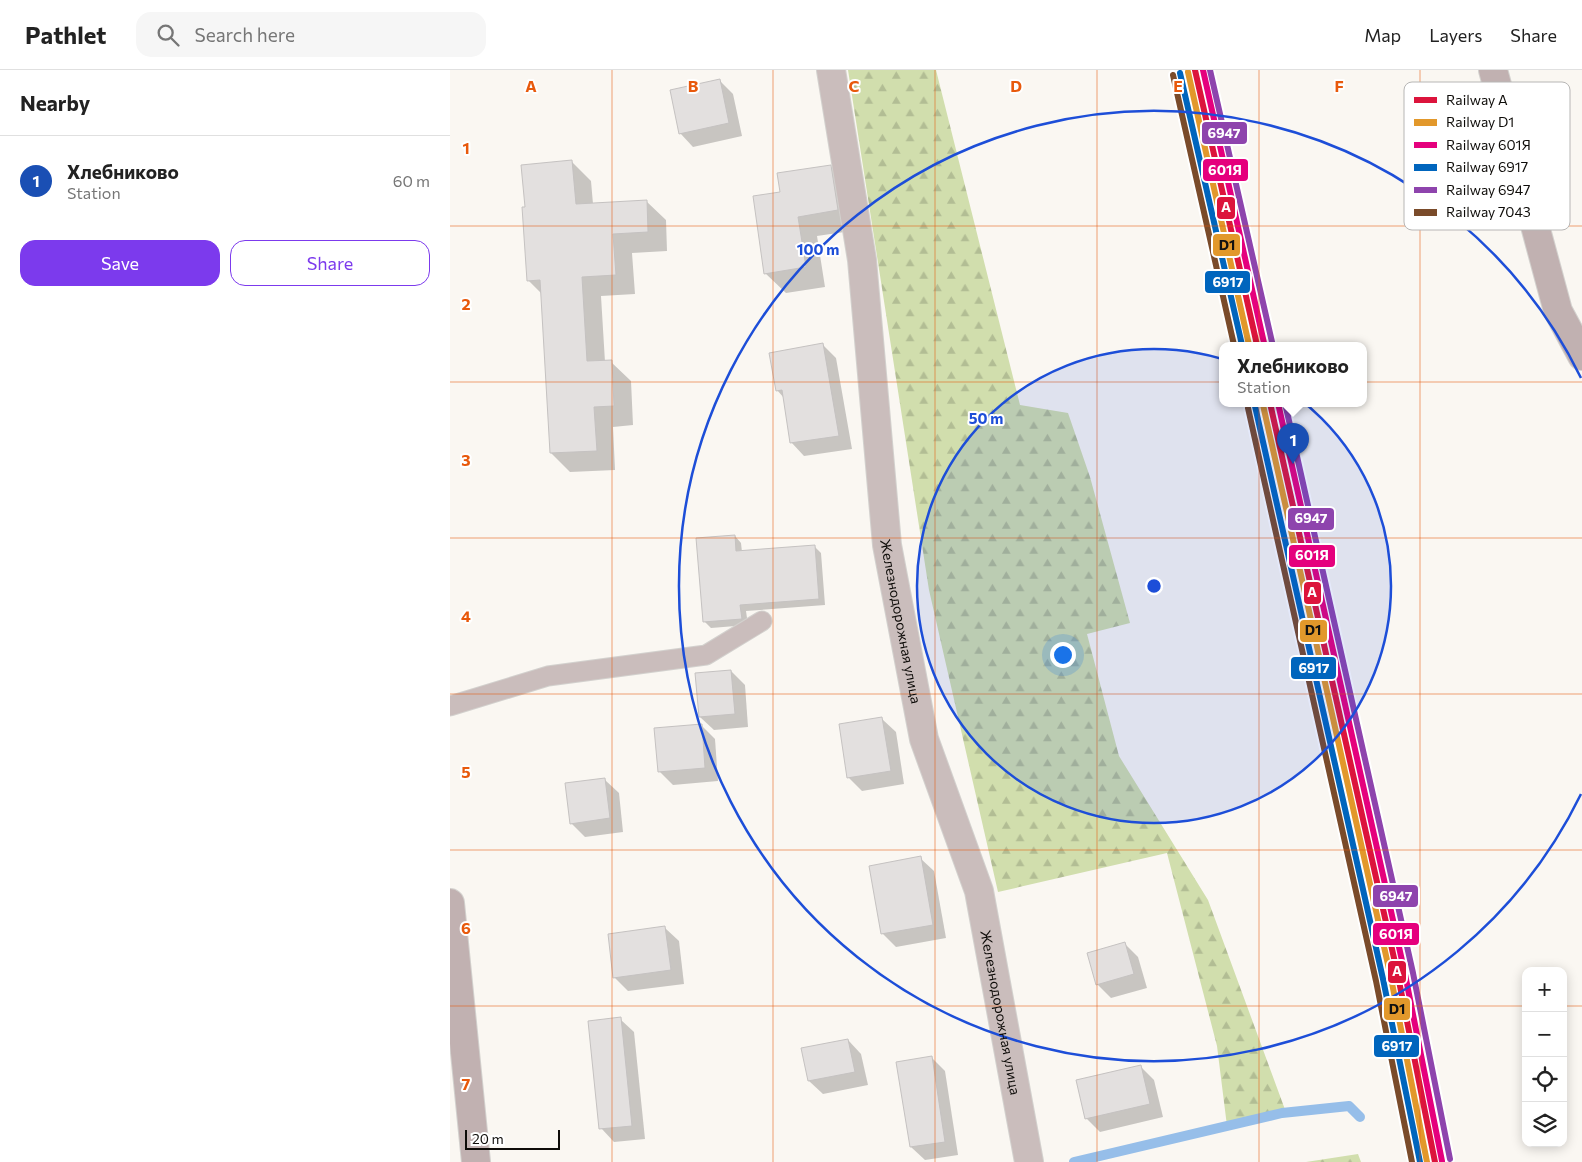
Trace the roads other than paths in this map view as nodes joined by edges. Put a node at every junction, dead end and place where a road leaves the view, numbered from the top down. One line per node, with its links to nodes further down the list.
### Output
1 (831, 70): 8 (street, Железнодорожная улица)
2 (1536, 230): 3 (street)
3 (1582, 356)
4 (762, 621): 5 (lane)
5 (450, 706)
6 (450, 904): 7 (street)
7 (476, 1162)
8 (1029, 1162)

